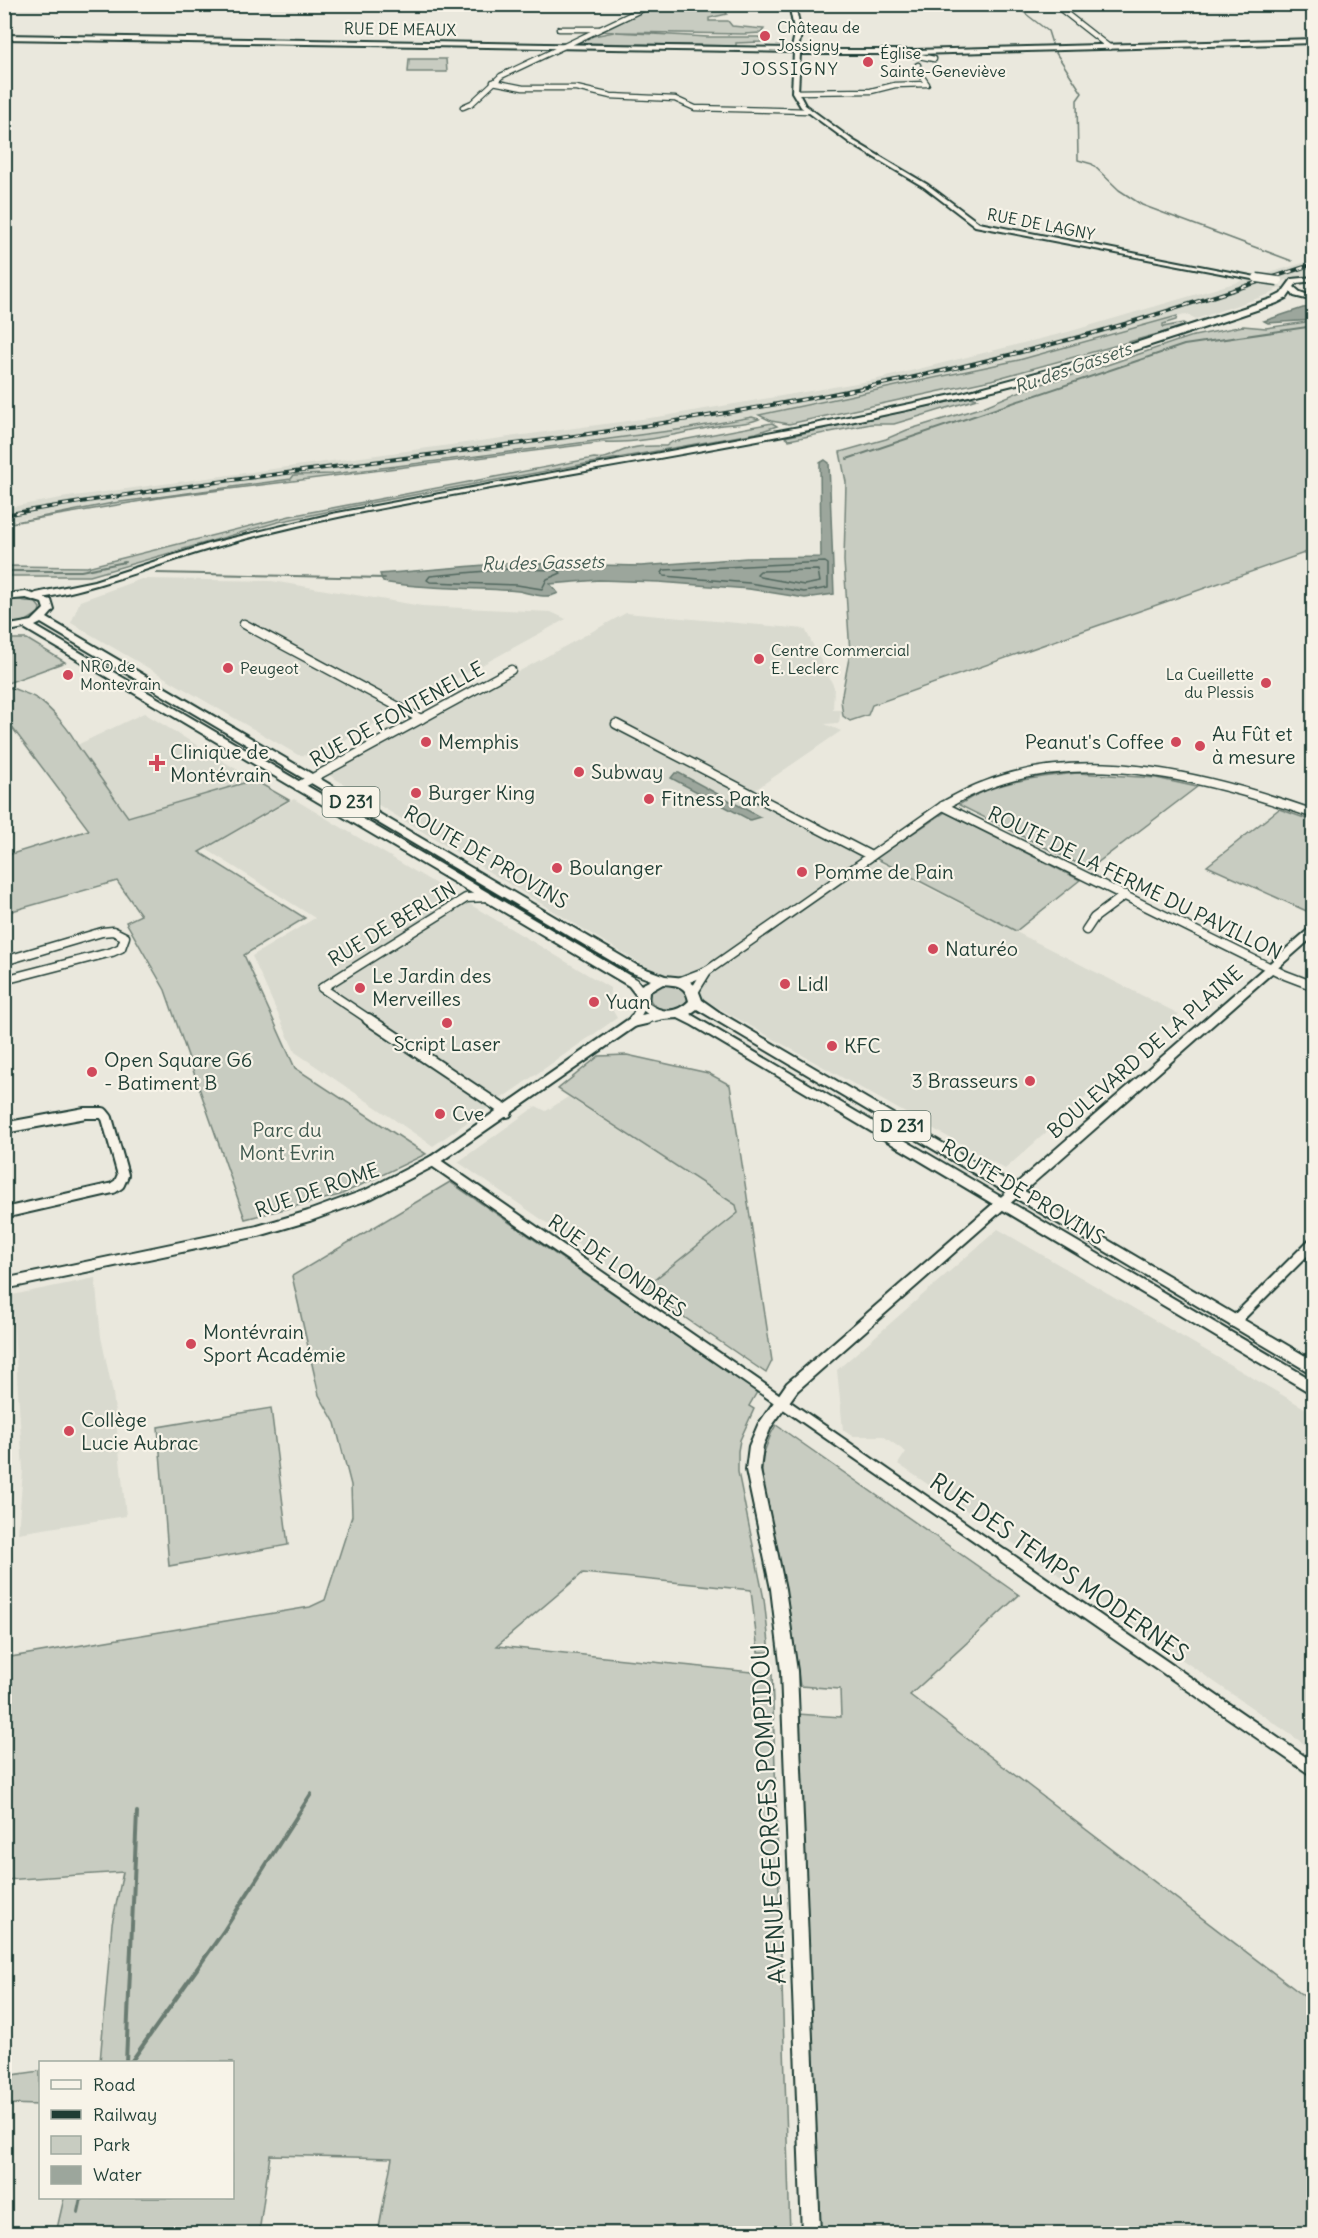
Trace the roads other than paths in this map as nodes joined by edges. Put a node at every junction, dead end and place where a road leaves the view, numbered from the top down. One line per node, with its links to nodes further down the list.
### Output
1 (653, 4): 5 (street)
2 (792, 4): 10 (main road)
3 (1054, 4): 9 (street)
4 (560, 29): 5 (street)
5 (600, 30): 8 (street)
6 (4, 37): 8 (main road, RUE DE MEAUX)
7 (1314, 41): 9 (main road, RUE DE MEAUX)
8 (572, 45): 10 (main road, RUE DE MEAUX); 13 (street)
9 (1109, 47): 11 (main road, RUE DE MEAUX)
10 (796, 51): 11 (main road, RUE DE MEAUX); 15 (main road)
11 (902, 53): 12 (street); 12 (street)
12 (918, 65): 16 (street)
13 (493, 82): 17 (street); 18 (street)
14 (859, 85): 16 (street)
15 (795, 92): 16 (street); 18 (main road, RUE DE LAGNY)
16 (864, 92)
17 (463, 107)
18 (808, 111): 20 (main road, RUE DE LAGNY, bridge)
19 (1314, 279): 20 (main road)
20 (1292, 286): 21 (main road, RUE DE LAGNY); 22 (main road)
21 (1312, 298): 22 (main road)
22 (1274, 301): 23 (main road)
23 (92, 584): 24 (main road); 26 (main road)
24 (36, 596): 25 (main road); 26 (main road)
25 (4, 597)
26 (49, 606): 27 (main road)
27 (42, 619): 29 (main road); 34 (main road, ROUTE DE PROVINS / D 231)
28 (244, 624): 32 (street)
29 (27, 626): 30 (main road); 35 (main road, ROUTE DE PROVINS / D 231)
30 (4, 629)
31 (511, 670): 32 (street, RUE DE FONTENELLE)
32 (421, 719): 34 (street, RUE DE FONTENELLE)
33 (616, 724): 38 (street)
34 (312, 779): 35 (street, RUE DE FONTENELLE); 49 (main road, ROUTE DE PROVINS / D 231)
35 (298, 786): 39 (main road, ROUTE DE PROVINS / D 231)
36 (943, 806): 37 (street); 38 (street); 40 (street, ROUTE DE LA FERME DU PAVILLON)
37 (1314, 814)
38 (871, 856): 47 (street)
39 (463, 882): 41 (main road, ROUTE DE PROVINS / D 231); 42 (street)
40 (1125, 895): 43 (street); 46 (street, ROUTE DE LA FERME DU PAVILLON)
41 (488, 897): 42 (street, RUE DE BERLIN); 53 (main road, ROUTE DE PROVINS / D 231)
42 (466, 898): 57 (street, RUE DE BERLIN)
43 (1086, 930)
44 (1314, 930): 46 (main road, BOULEVARD DE LA PLAINE)
45 (4, 961): 48 (street)
46 (1272, 968): 51 (street, ROUTE DE LA FERME DU PAVILLON); 60 (main road, BOULEVARD DE LA PLAINE)
47 (707, 971): 50 (street); 52 (street)
48 (4, 980)
49 (663, 980): 50 (main road); 53 (main road)
50 (681, 981): 52 (main road)
51 (1314, 987)
52 (695, 997): 54 (main road); 60 (main road, ROUTE DE PROVINS / D 231)
53 (641, 999): 55 (main road); 56 (street)
54 (680, 1014): 55 (main road); 60 (main road, ROUTE DE PROVINS / D 231)
55 (663, 1015): 56 (street)
56 (633, 1022): 57 (street, RUE DE ROME)
57 (507, 1112): 59 (street, RUE DE ROME)
58 (4, 1128): 61 (street)
59 (433, 1161): 63 (street, RUE DE ROME); 67 (street, RUE DE LONDRES)
60 (1008, 1198): 64 (main road, ROUTE DE PROVINS); 66 (main road, ROUTE DE PROVINS / D 231); 67 (main road, BOULEVARD DE LA PLAINE)
61 (4, 1213)
62 (1314, 1242): 64 (street)
63 (4, 1284)
64 (1234, 1322): 65 (main road, ROUTE DE PROVINS)
65 (1314, 1369)
66 (1314, 1389)
67 (780, 1401): 68 (street, RUE DES TEMPS MODERNES); 69 (main road, AVENUE GEORGES POMPIDOU)
68 (1314, 1770)
69 (811, 2234)

